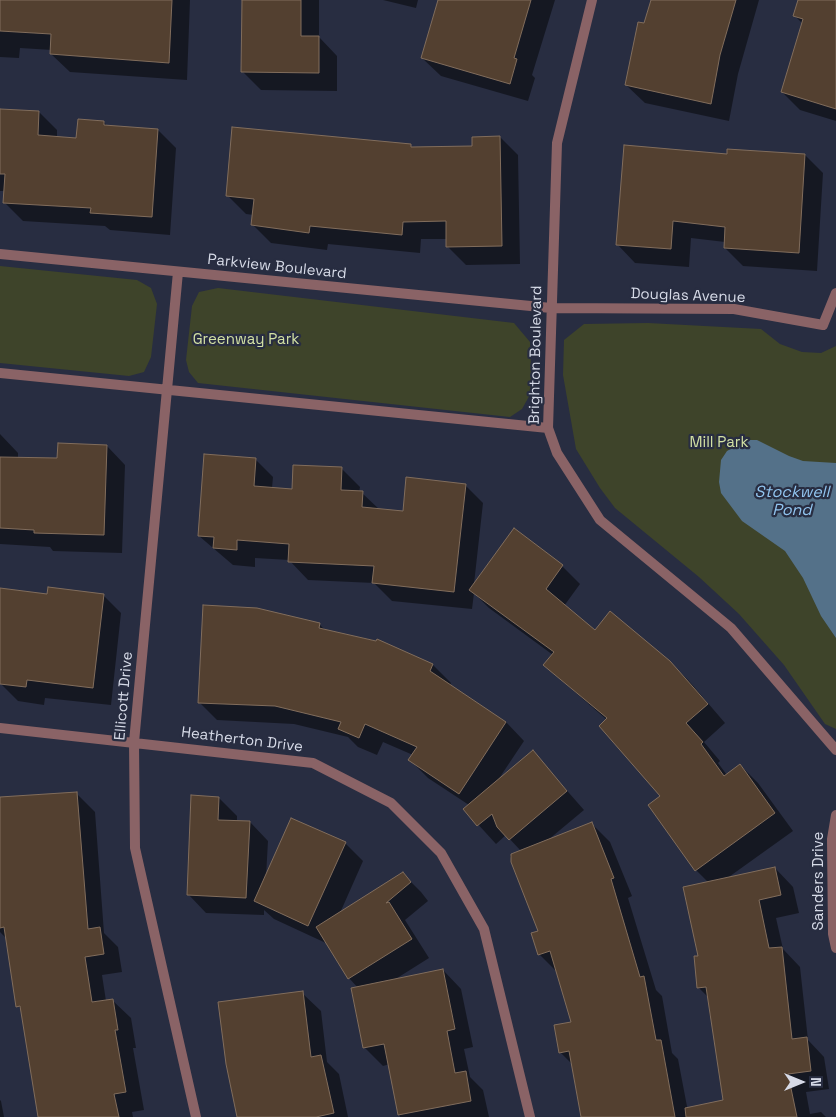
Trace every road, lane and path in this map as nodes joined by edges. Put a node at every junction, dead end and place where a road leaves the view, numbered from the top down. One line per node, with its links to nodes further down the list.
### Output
1 (592, 0): 5 (street, Brighton Boulevard)
2 (0, 254): 3 (street, Parkview Boulevard)
3 (178, 272): 5 (street, Parkview Boulevard); 7 (street, Ellicott Drive)
4 (836, 293): 5 (street, Douglas Avenue)
5 (551, 308): 8 (street, Brighton Boulevard)
6 (0, 373): 7 (street)
7 (167, 389): 8 (street); 10 (street, Ellicott Drive)
8 (548, 428): 11 (street, Brighton Boulevard)
9 (0, 728): 10 (street, Heatherton Drive)
10 (134, 742): 14 (street, Ellicott Drive); 15 (street, Heatherton Drive)
11 (836, 750)
12 (836, 815): 13 (street, Sanders Drive)
13 (836, 948)
14 (196, 1117)
15 (530, 1117)

